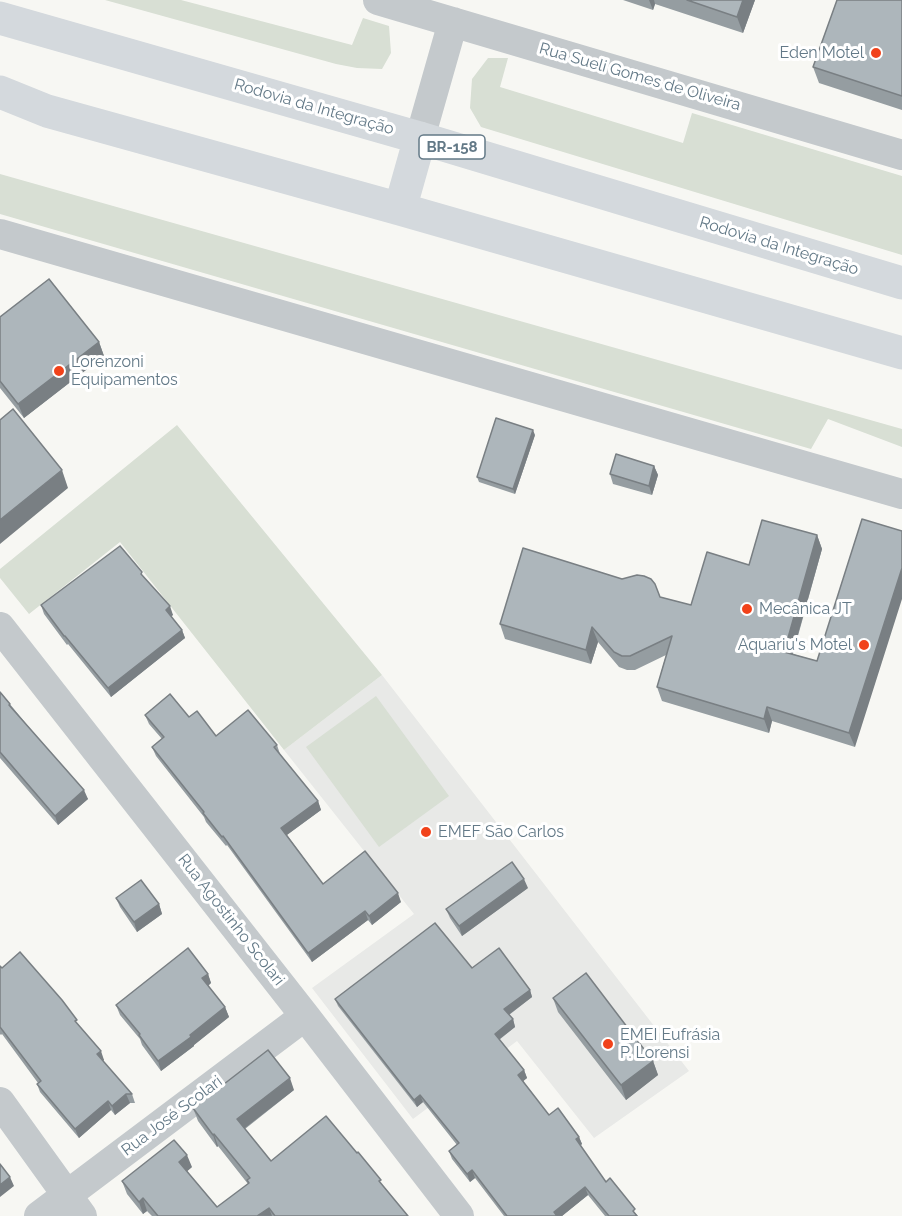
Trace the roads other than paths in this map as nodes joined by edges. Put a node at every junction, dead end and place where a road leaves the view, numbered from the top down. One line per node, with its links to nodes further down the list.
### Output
1 (378, 0): 3 (street, Rua Sueli Gomes de Oliveira)
2 (0, 18): 7 (highway, Rodovia da Integração / BR-158)
3 (453, 22): 7 (street); 8 (street, Rua Sueli Gomes de Oliveira)
4 (0, 92): 6 (highway)
5 (0, 105): 6 (highway)
6 (47, 111): 9 (highway)
7 (420, 138): 9 (highway); 11 (highway, Rodovia da Integração / BR-158)
8 (902, 155)
9 (400, 209): 12 (highway)
10 (0, 234): 13 (street)
11 (902, 283)
12 (902, 352)
13 (902, 494)
14 (0, 627): 15 (street, Rua Agostinho Scolari)
15 (305, 1016): 17 (street, Rua José Scolari); 19 (street, Rua Agostinho Scolari)
16 (0, 1102): 17 (street)
17 (74, 1206): 18 (street, Rua José Scolari)
18 (39, 1216)
19 (459, 1216)

